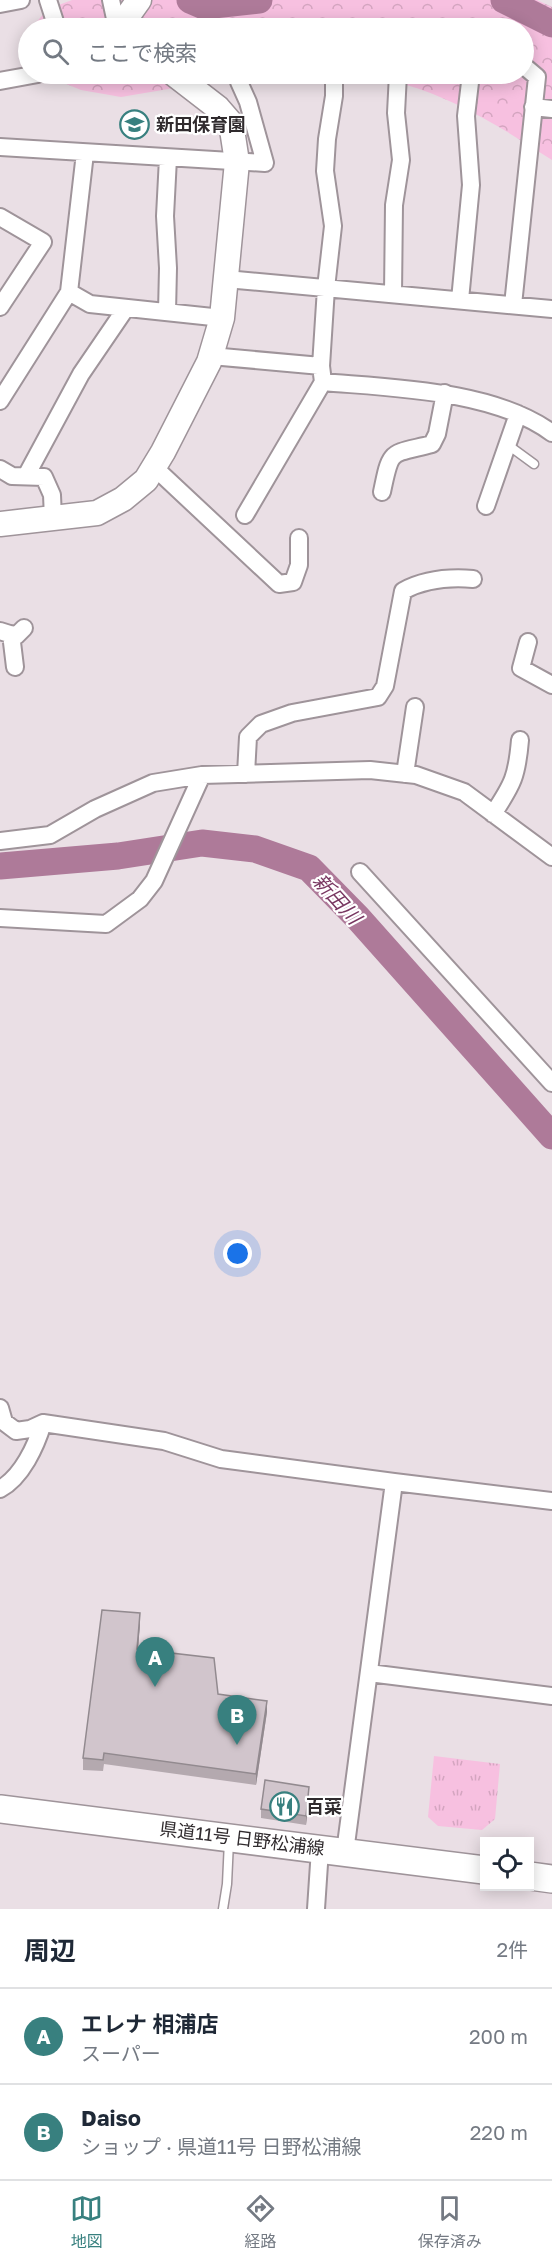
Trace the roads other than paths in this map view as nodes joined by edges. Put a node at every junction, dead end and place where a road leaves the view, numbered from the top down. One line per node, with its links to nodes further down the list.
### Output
1 (21, 0): 5 (street)
2 (48, 0): 6 (street)
3 (111, 0): 7 (street)
4 (139, 0): 8 (street)
5 (0, 4)
6 (54, 18)
7 (116, 18)
8 (126, 18)
9 (534, 74): 17 (street)
10 (18, 78): 11 (street)
11 (0, 81)
12 (187, 84): 22 (street)
13 (240, 84): 22 (street)
14 (334, 84): 25 (street)
15 (397, 84): 27 (street)
16 (470, 84): 28 (street)
17 (533, 107): 18 (street); 29 (street)
18 (552, 109)
19 (0, 147): 20 (street)
20 (85, 153): 21 (street); 26 (street)
21 (168, 158): 22 (street); 33 (street)
22 (237, 162): 24 (street)
23 (0, 217): 30 (street)
24 (226, 279): 25 (street); 34 (street)
25 (326, 288): 27 (street); 36 (street)
26 (69, 292): 31 (street); 38 (street)
27 (393, 294): 28 (street)
28 (460, 300): 29 (street)
29 (513, 305): 32 (street)
30 (0, 307)
31 (126, 308): 33 (street); 45 (street)
32 (552, 309)
33 (167, 312): 34 (street)
34 (222, 318): 35 (street)
35 (211, 356): 36 (street); 43 (street)
36 (322, 374): 37 (street); 48 (street)
37 (445, 393): 39 (street); 46 (street)
38 (0, 401)
39 (518, 414): 40 (street); 41 (street)
40 (552, 433)
41 (507, 445): 42 (lane); 47 (street)
42 (534, 464)
43 (154, 467): 49 (street); 51 (street)
44 (0, 469): 45 (street)
45 (27, 476): 49 (street)
46 (382, 492)
47 (486, 506)
48 (245, 515)
49 (53, 518): 50 (street)
50 (0, 524)
51 (299, 538)
52 (473, 579): 59 (street)
53 (12, 631): 55 (street)
54 (528, 642): 56 (street)
55 (15, 667)
56 (552, 685)
57 (415, 707): 60 (street)
58 (520, 740): 62 (street)
59 (246, 774): 60 (street); 61 (street)
60 (405, 774): 62 (street)
61 (201, 775): 63 (street); 66 (street)
62 (493, 814): 64 (street)
63 (0, 841)
64 (552, 857)
65 (360, 872): 67 (street)
66 (0, 918)
67 (552, 1083)
68 (0, 1408): 69 (street)
69 (43, 1423): 70 (street); 71 (street)
70 (394, 1482): 72 (street); 73 (street)
71 (0, 1489)
72 (552, 1501)
73 (369, 1673): 74 (street); 77 (street)
74 (552, 1696)
75 (0, 1809): 76 (main road, 県道11号 日野松浦線)
76 (229, 1837): 77 (main road, 県道11号 日野松浦線); 81 (lane)
77 (333, 1850): 78 (main road, 県道11号 日野松浦線); 82 (street)
78 (480, 1869)
79 (534, 1877): 80 (main road)
80 (552, 1879)
81 (223, 1909)
82 (316, 1909)

